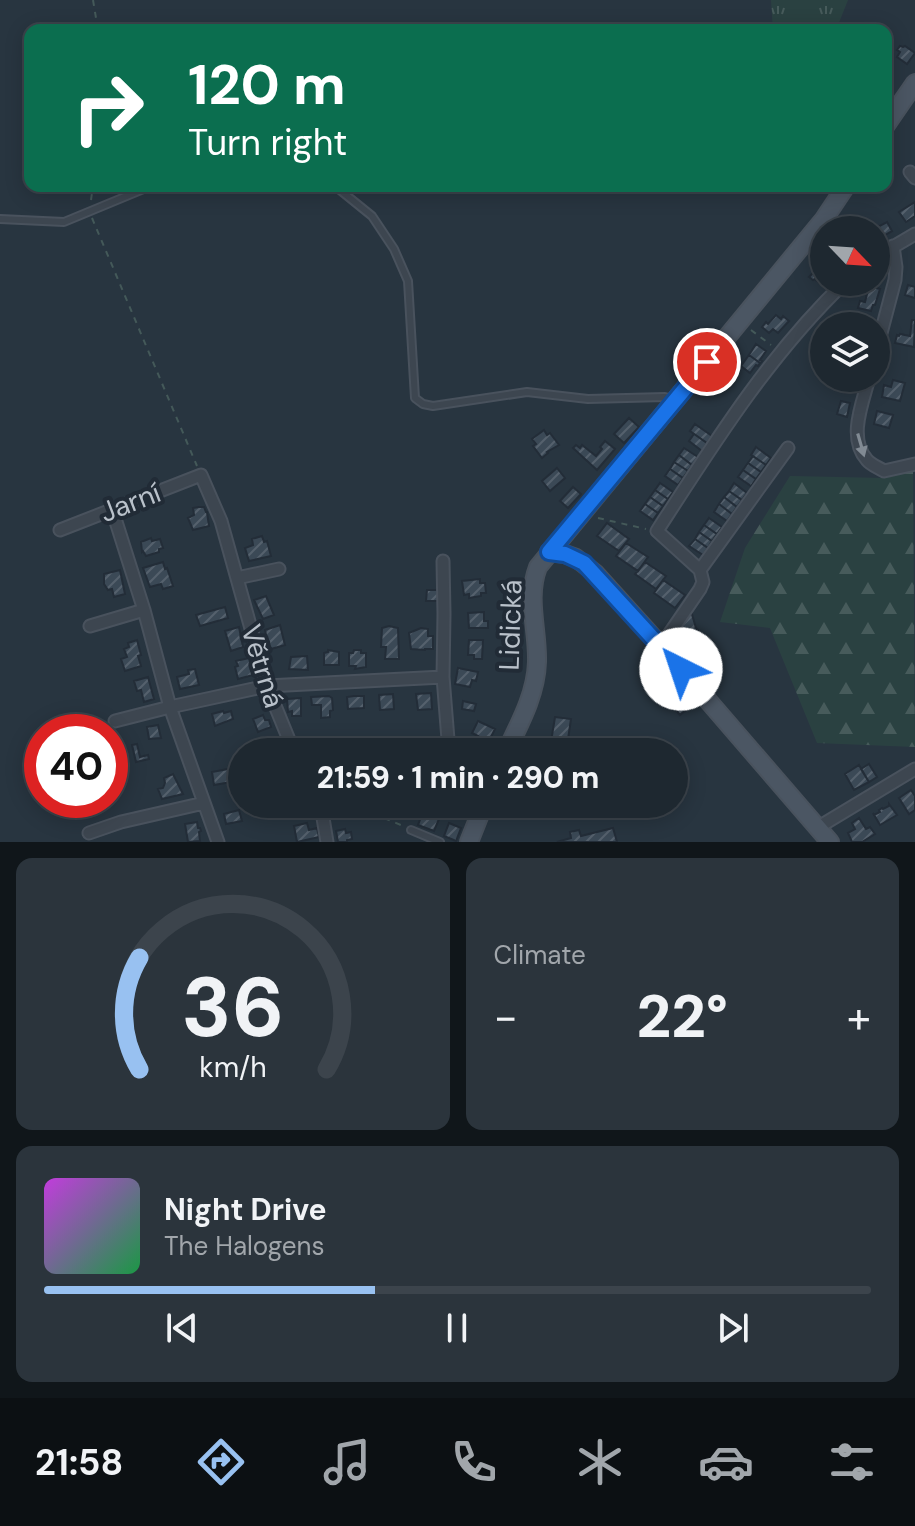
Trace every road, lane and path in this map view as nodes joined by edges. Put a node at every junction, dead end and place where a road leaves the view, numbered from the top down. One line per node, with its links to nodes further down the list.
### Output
1 (93, 0): 2 (path)
2 (97, 24)
3 (915, 83): 4 (street)
4 (892, 116)
5 (92, 192): 9 (path)
6 (137, 192): 9 (lane)
7 (342, 192): 19 (lane)
8 (842, 192): 16 (street)
9 (90, 212): 10 (lane); 22 (path)
10 (0, 219)
11 (915, 234): 12 (street)
12 (893, 246): 13 (street); 15 (street)
13 (890, 248)
14 (832, 296): 17 (street)
15 (887, 312)
16 (740, 322): 17 (path); 19 (street)
17 (780, 351): 26 (street)
18 (865, 392): 21 (street, one-way to 21)
19 (675, 402): 24 (street)
20 (788, 448): 30 (street)
21 (915, 464)
22 (201, 475): 23 (street, Jarní); 31 (street, Větrná)
23 (112, 509): 25 (street, Jarní); 32 (street)
24 (581, 514): 26 (path); 27 (street)
25 (60, 530)
26 (657, 531): 30 (street)
27 (549, 552): 34 (street, Lidická); 41 (street, Lidická)
28 (443, 561): 35 (street)
29 (279, 569): 31 (street)
30 (700, 570): 34 (street)
31 (237, 578): 36 (street, Větrná)
32 (144, 610): 33 (street); 37 (street)
33 (90, 626)
34 (661, 646): 47 (street, Lidická)
35 (443, 677): 36 (street); 40 (street)
36 (267, 686): 37 (street); 39 (street, Větrná)
37 (170, 707): 38 (street); 43 (street)
38 (128, 718)
39 (288, 738)
40 (448, 738)
41 (513, 738)
42 (915, 769): 47 (street)
43 (204, 803): 49 (street); 50 (street)
44 (323, 818): 51 (street)
45 (383, 818): 48 (path)
46 (478, 818): 53 (street)
47 (817, 828): 54 (street, Lidická)
48 (411, 830): 52 (lane)
49 (89, 833)
50 (218, 842)
51 (327, 842)
52 (440, 842)
53 (469, 842)
54 (830, 842)

